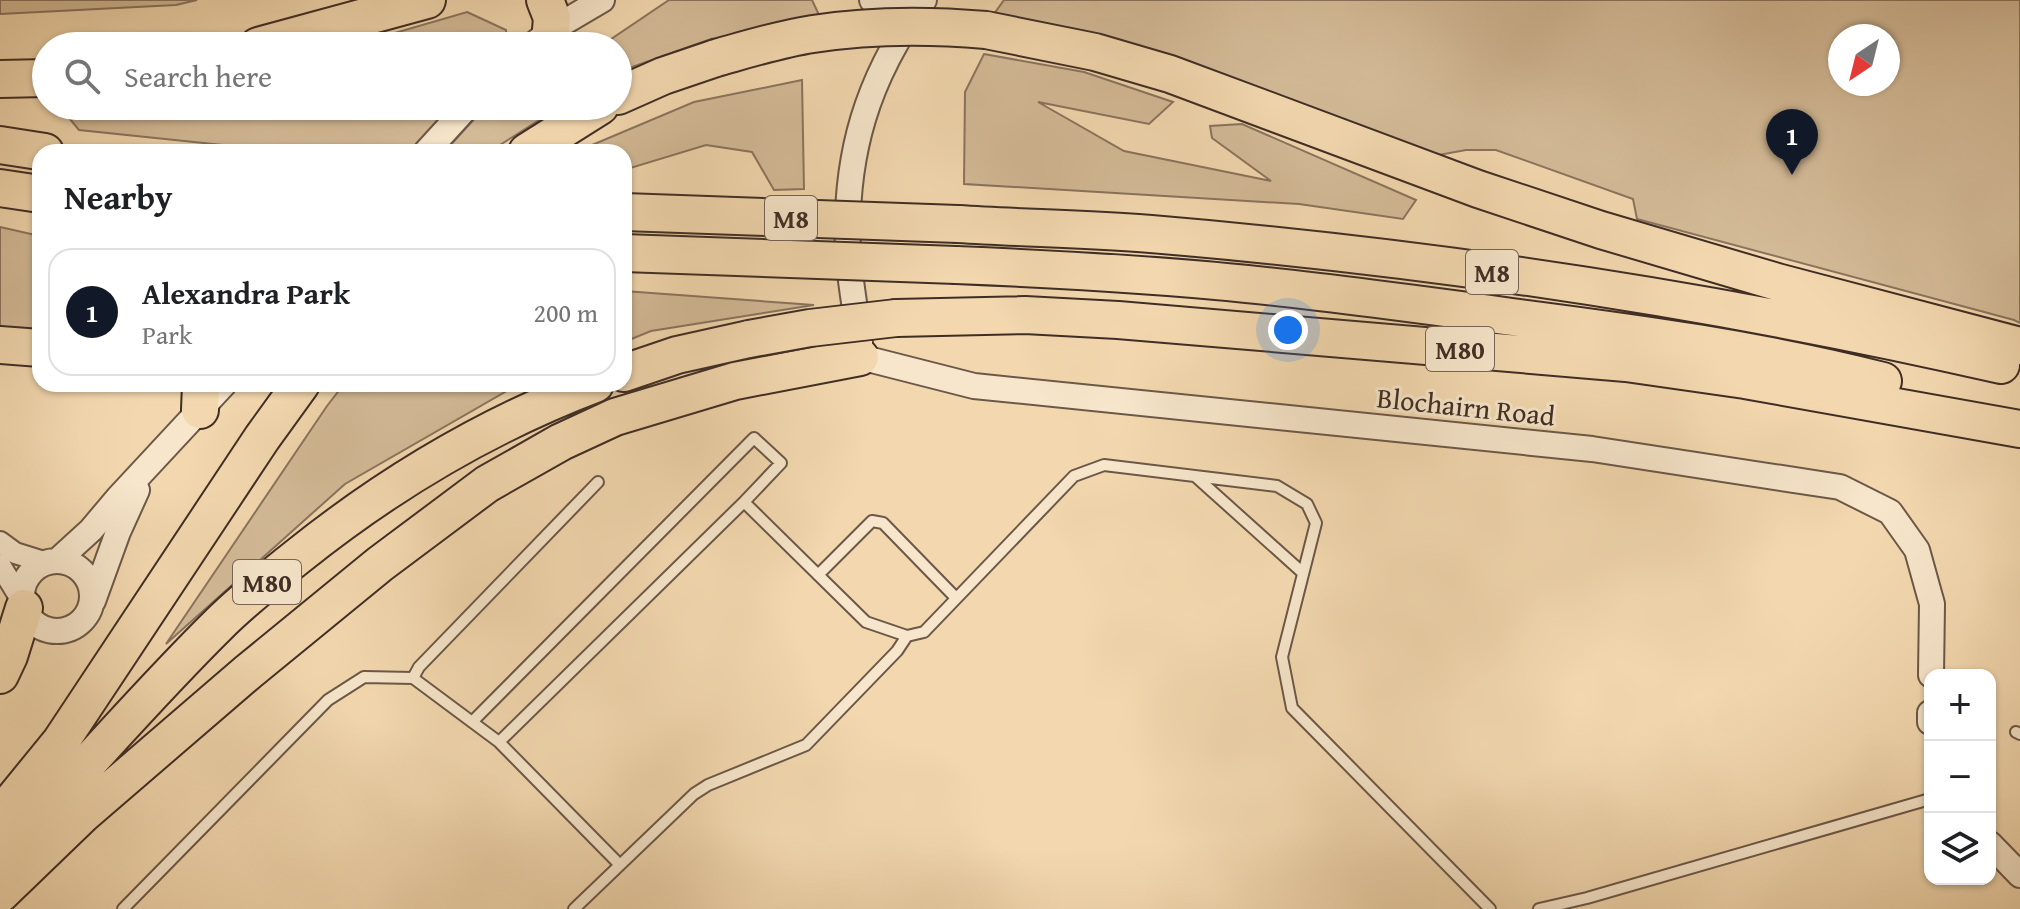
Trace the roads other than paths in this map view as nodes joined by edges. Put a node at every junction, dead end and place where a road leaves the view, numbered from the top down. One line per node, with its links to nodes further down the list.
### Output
1 (427, 0): 7 (highway)
2 (572, 0): 6 (street)
3 (602, 0): 6 (street)
4 (872, 0): 5 (street)
5 (920, 6): 24 (street)
6 (543, 25)
7 (309, 32)
8 (32, 78): 9 (highway)
9 (0, 79)
10 (632, 90): 22 (highway, bridge)
11 (455, 120): 13 (street)
12 (578, 120): 14 (highway)
13 (433, 144)
14 (540, 144)
15 (0, 145): 16 (highway)
16 (32, 150)
17 (0, 188): 18 (highway)
18 (32, 193)
19 (632, 212): 25 (highway, M8, bridge)
20 (632, 253): 30 (highway, M8, bridge)
21 (0, 345): 23 (highway)
22 (2020, 346)
23 (32, 347)
24 (860, 357): 45 (street, Blochairn Road); 56 (highway)
25 (2020, 369)
26 (632, 370): 31 (highway, M80, bridge)
27 (295, 392): 51 (highway)
28 (574, 392): 53 (highway, M80)
29 (209, 393): 32 (street)
30 (2020, 416)
31 (2020, 429)
32 (159, 454): 37 (street); 43 (street)
33 (1195, 476): 39 (lane); 39 (lane); 41 (lane)
34 (598, 482): 47 (lane)
35 (744, 502): 40 (lane); 48 (lane); 49 (lane)
36 (0, 542): 37 (street)
37 (52, 562): 42 (street); 43 (street)
38 (0, 565): 42 (street)
39 (1303, 573): 59 (lane)
40 (818, 575): 41 (lane); 44 (lane)
41 (956, 598): 44 (lane)
42 (23, 605): 43 (street); 46 (highway)
43 (91, 606)
44 (907, 636): 54 (lane)
45 (1931, 669)
46 (0, 675)
47 (413, 678): 48 (lane); 57 (lane)
48 (472, 722): 49 (lane)
49 (499, 742): 54 (lane)
50 (1924, 801): 60 (lane)
51 (0, 816)
52 (1996, 850): 55 (street)
53 (0, 859)
54 (620, 865): 58 (lane)
55 (2020, 875)
56 (0, 894)
57 (123, 909)
58 (574, 909)
59 (1490, 909)
60 (1539, 909)

